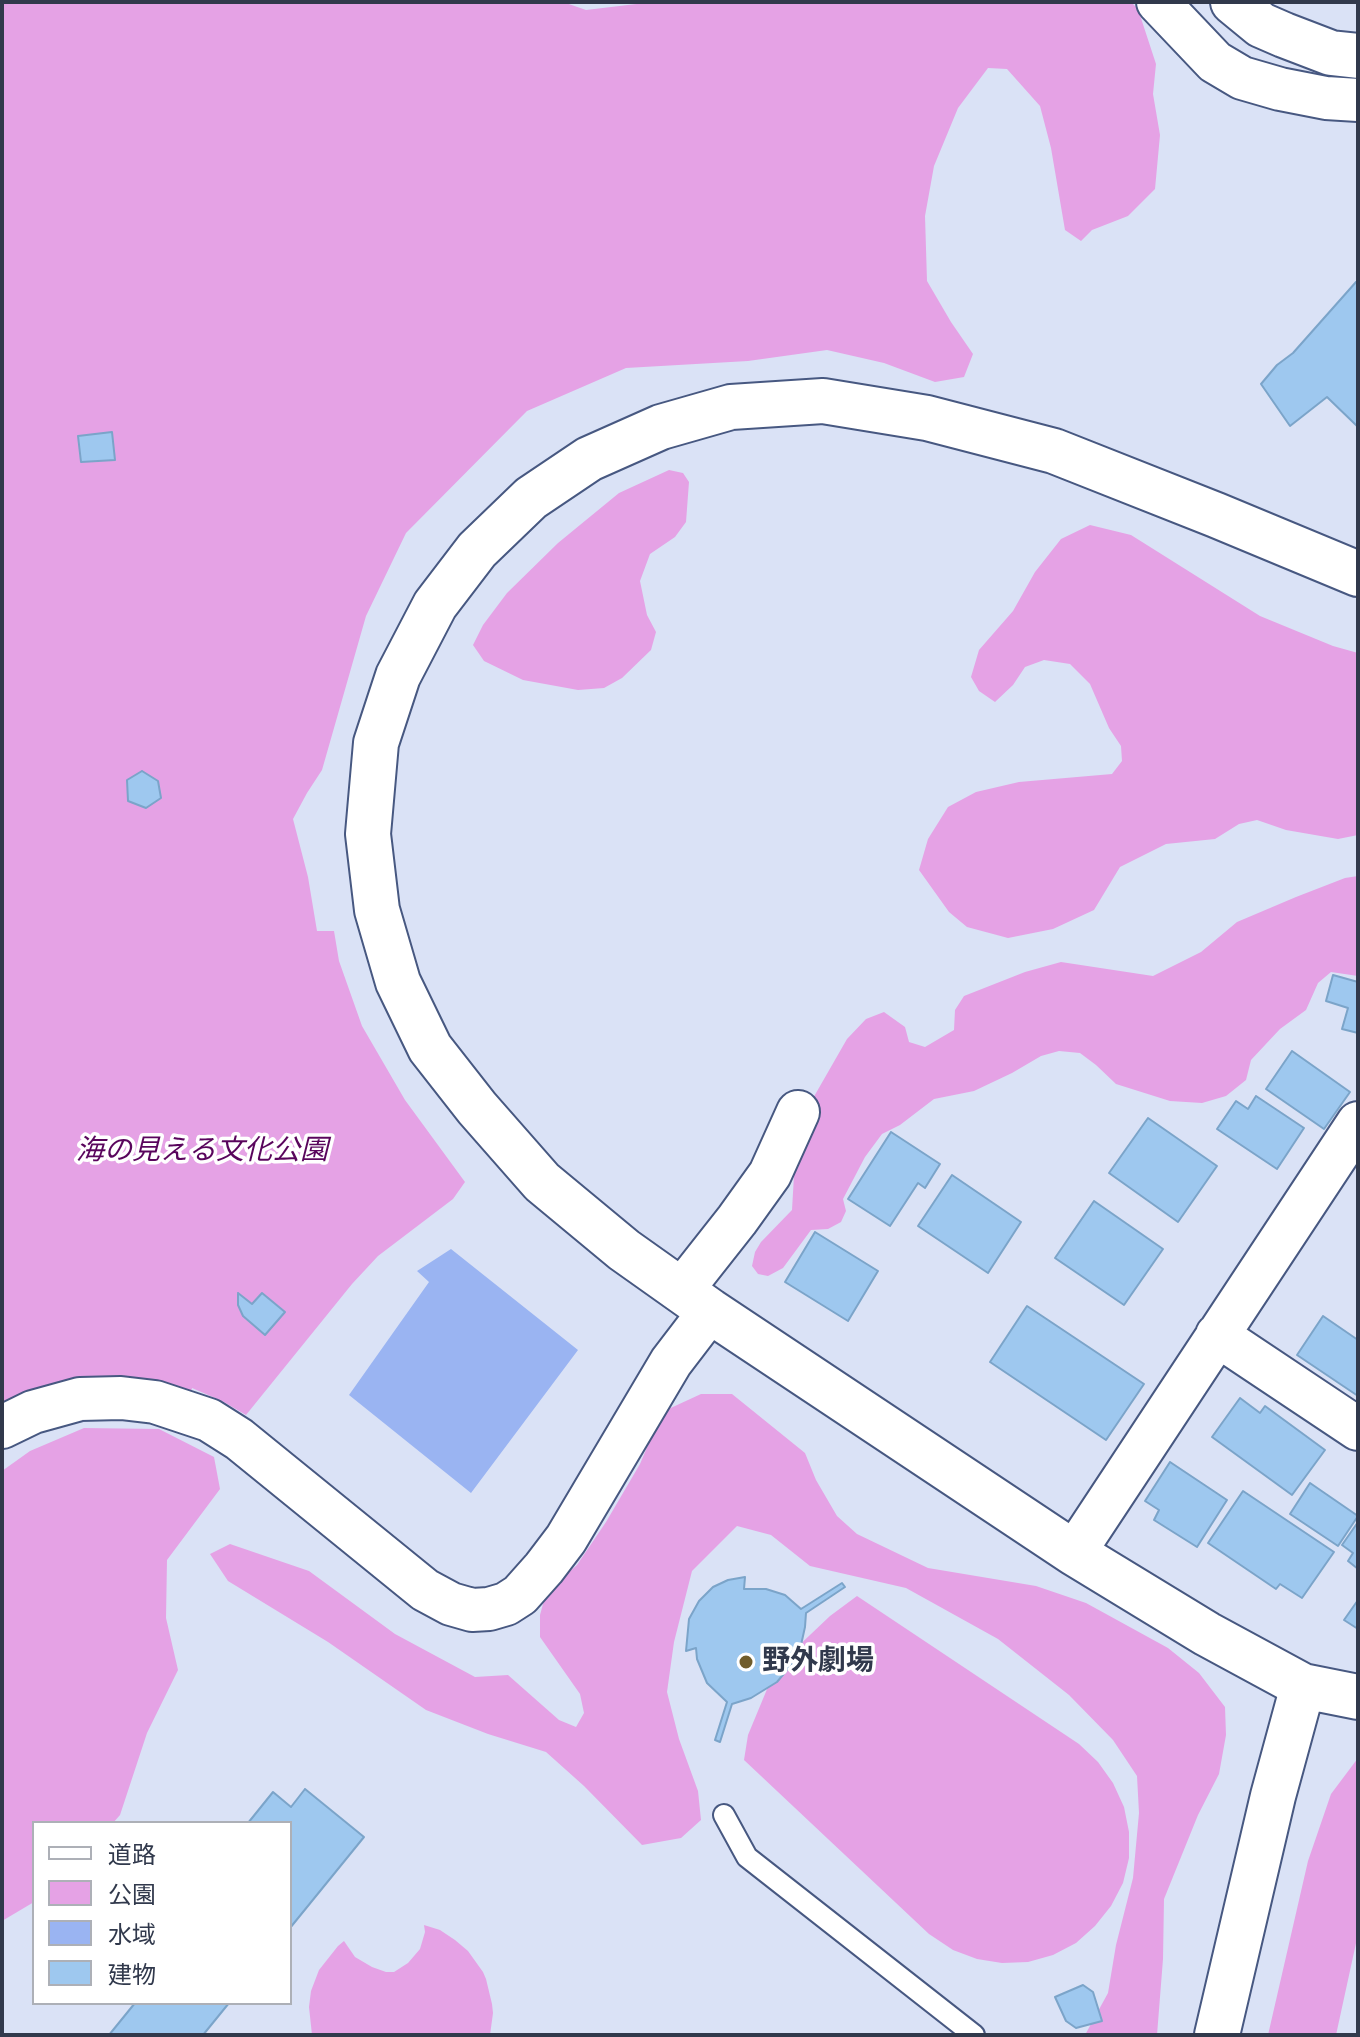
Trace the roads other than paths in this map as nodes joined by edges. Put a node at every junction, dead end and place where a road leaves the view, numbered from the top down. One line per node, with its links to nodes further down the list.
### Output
1 (1158, 2): 4 (street)
2 (1233, 2): 3 (main road)
3 (1358, 56)
4 (1358, 100)
5 (1358, 574): 9 (main road)
6 (798, 1112): 9 (street)
7 (1358, 1123): 8 (street)
8 (1346, 1170): 10 (street)
9 (695, 1301): 11 (street); 13 (main road)
10 (1217, 1335): 12 (street); 13 (street)
11 (2, 1427)
12 (1358, 1429)
13 (1074, 1553): 14 (main road)
14 (1303, 1686): 15 (main road); 18 (main road)
15 (1358, 1697)
16 (724, 1815): 17 (lane)
17 (974, 2035)
18 (1217, 2035)

